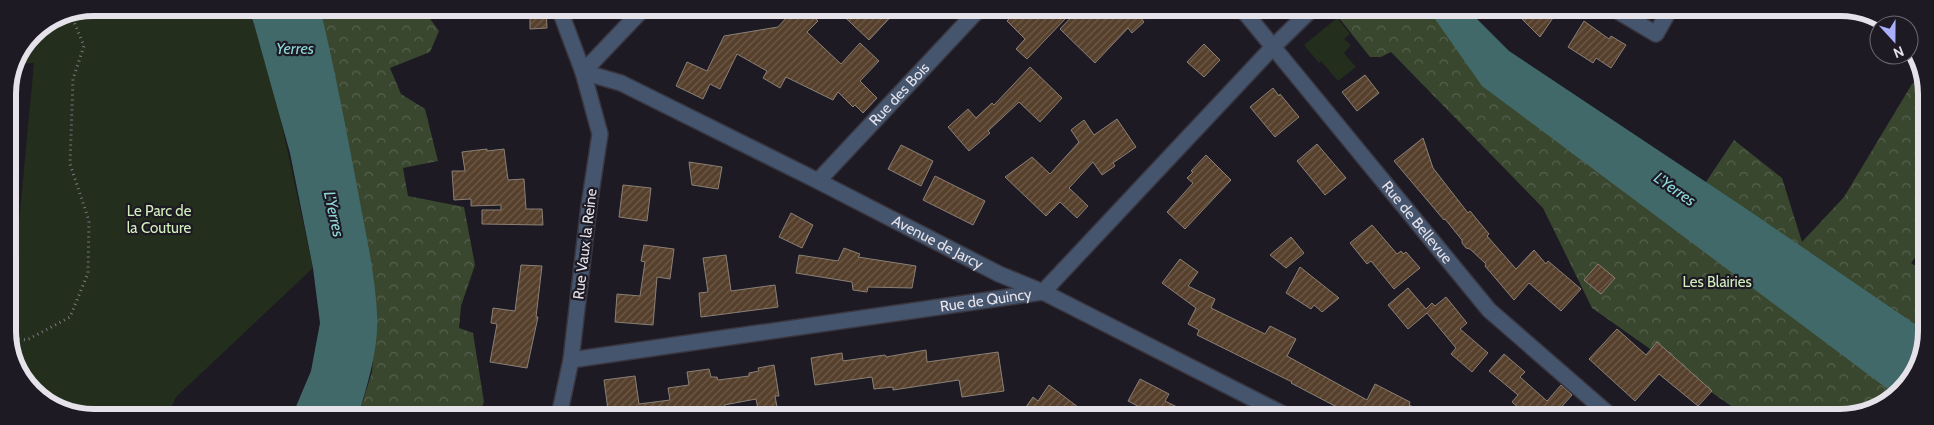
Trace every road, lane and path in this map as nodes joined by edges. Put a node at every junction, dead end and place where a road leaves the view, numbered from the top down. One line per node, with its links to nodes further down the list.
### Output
1 (561, 16): 10 (street, Rue Vaux la Reine)
2 (636, 16): 10 (street)
3 (973, 16): 11 (street, Rue des Bois)
4 (1249, 16): 9 (street, Rue de Bellevue)
5 (1305, 16): 9 (street, Rue de Quincy)
6 (1626, 16): 7 (street)
7 (1666, 16)
8 (73, 19): 13 (path)
9 (1274, 47): 12 (street, Rue de Quincy); 17 (street, Rue de Bellevue)
10 (584, 72): 11 (street, Avenue de Jarcy); 14 (street, Rue Vaux la Reine)
11 (818, 181): 12 (street, Avenue de Jarcy)
12 (1043, 292): 14 (street, Rue de Quincy); 16 (street, Avenue de Jarcy)
13 (17, 339)
14 (571, 360): 15 (street, Rue Vaux la Reine)
15 (560, 409)
16 (1273, 409)
17 (1603, 409)

